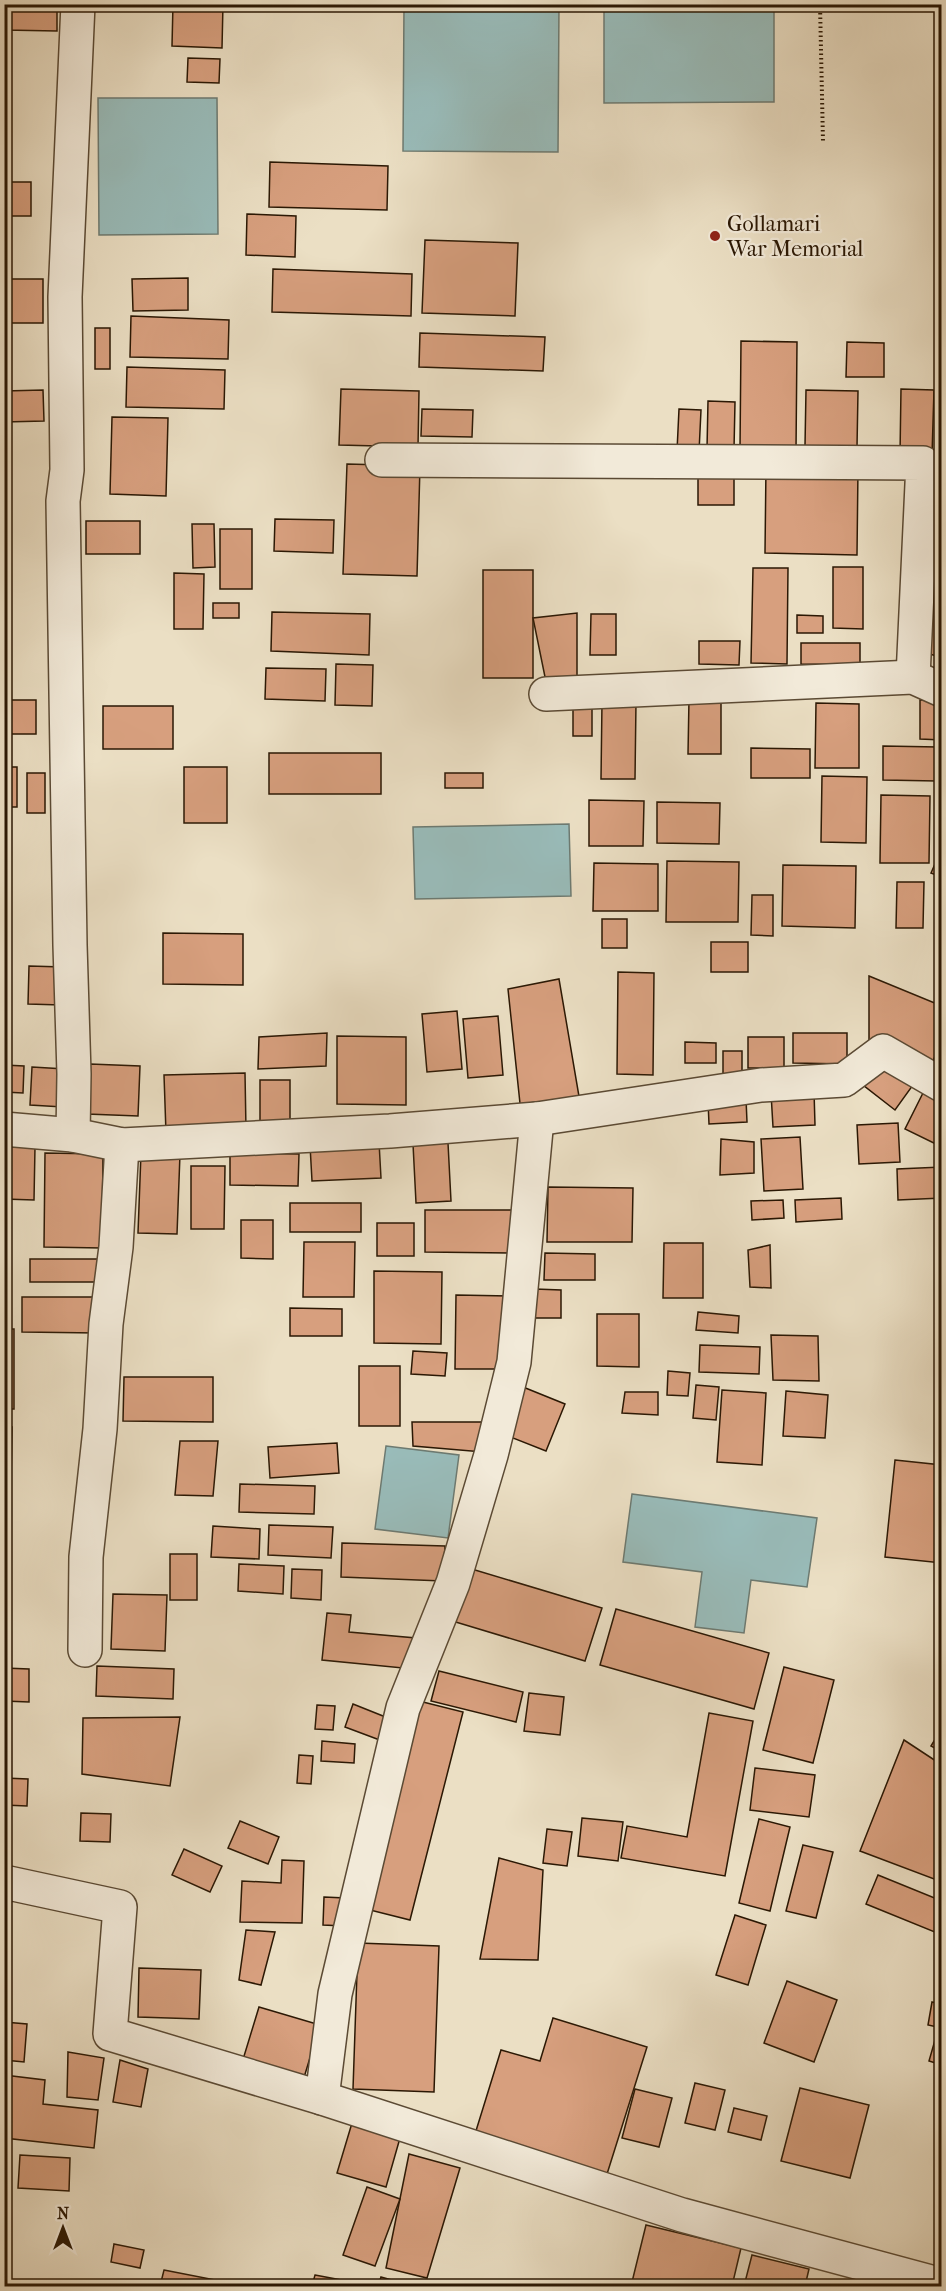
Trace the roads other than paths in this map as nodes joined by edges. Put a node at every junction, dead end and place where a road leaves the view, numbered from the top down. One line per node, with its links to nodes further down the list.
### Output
1 (78, 4): 8 (street)
2 (382, 460): 3 (street)
3 (927, 684): 4 (street)
4 (546, 694)
5 (942, 1085): 6 (street)
6 (537, 1119): 9 (street); 12 (street)
7 (4, 1129): 8 (street)
8 (73, 1135): 9 (street)
9 (122, 1145): 10 (street)
10 (85, 1650)
11 (4, 1882): 12 (street)
12 (322, 2098): 13 (street)
13 (942, 2285)

